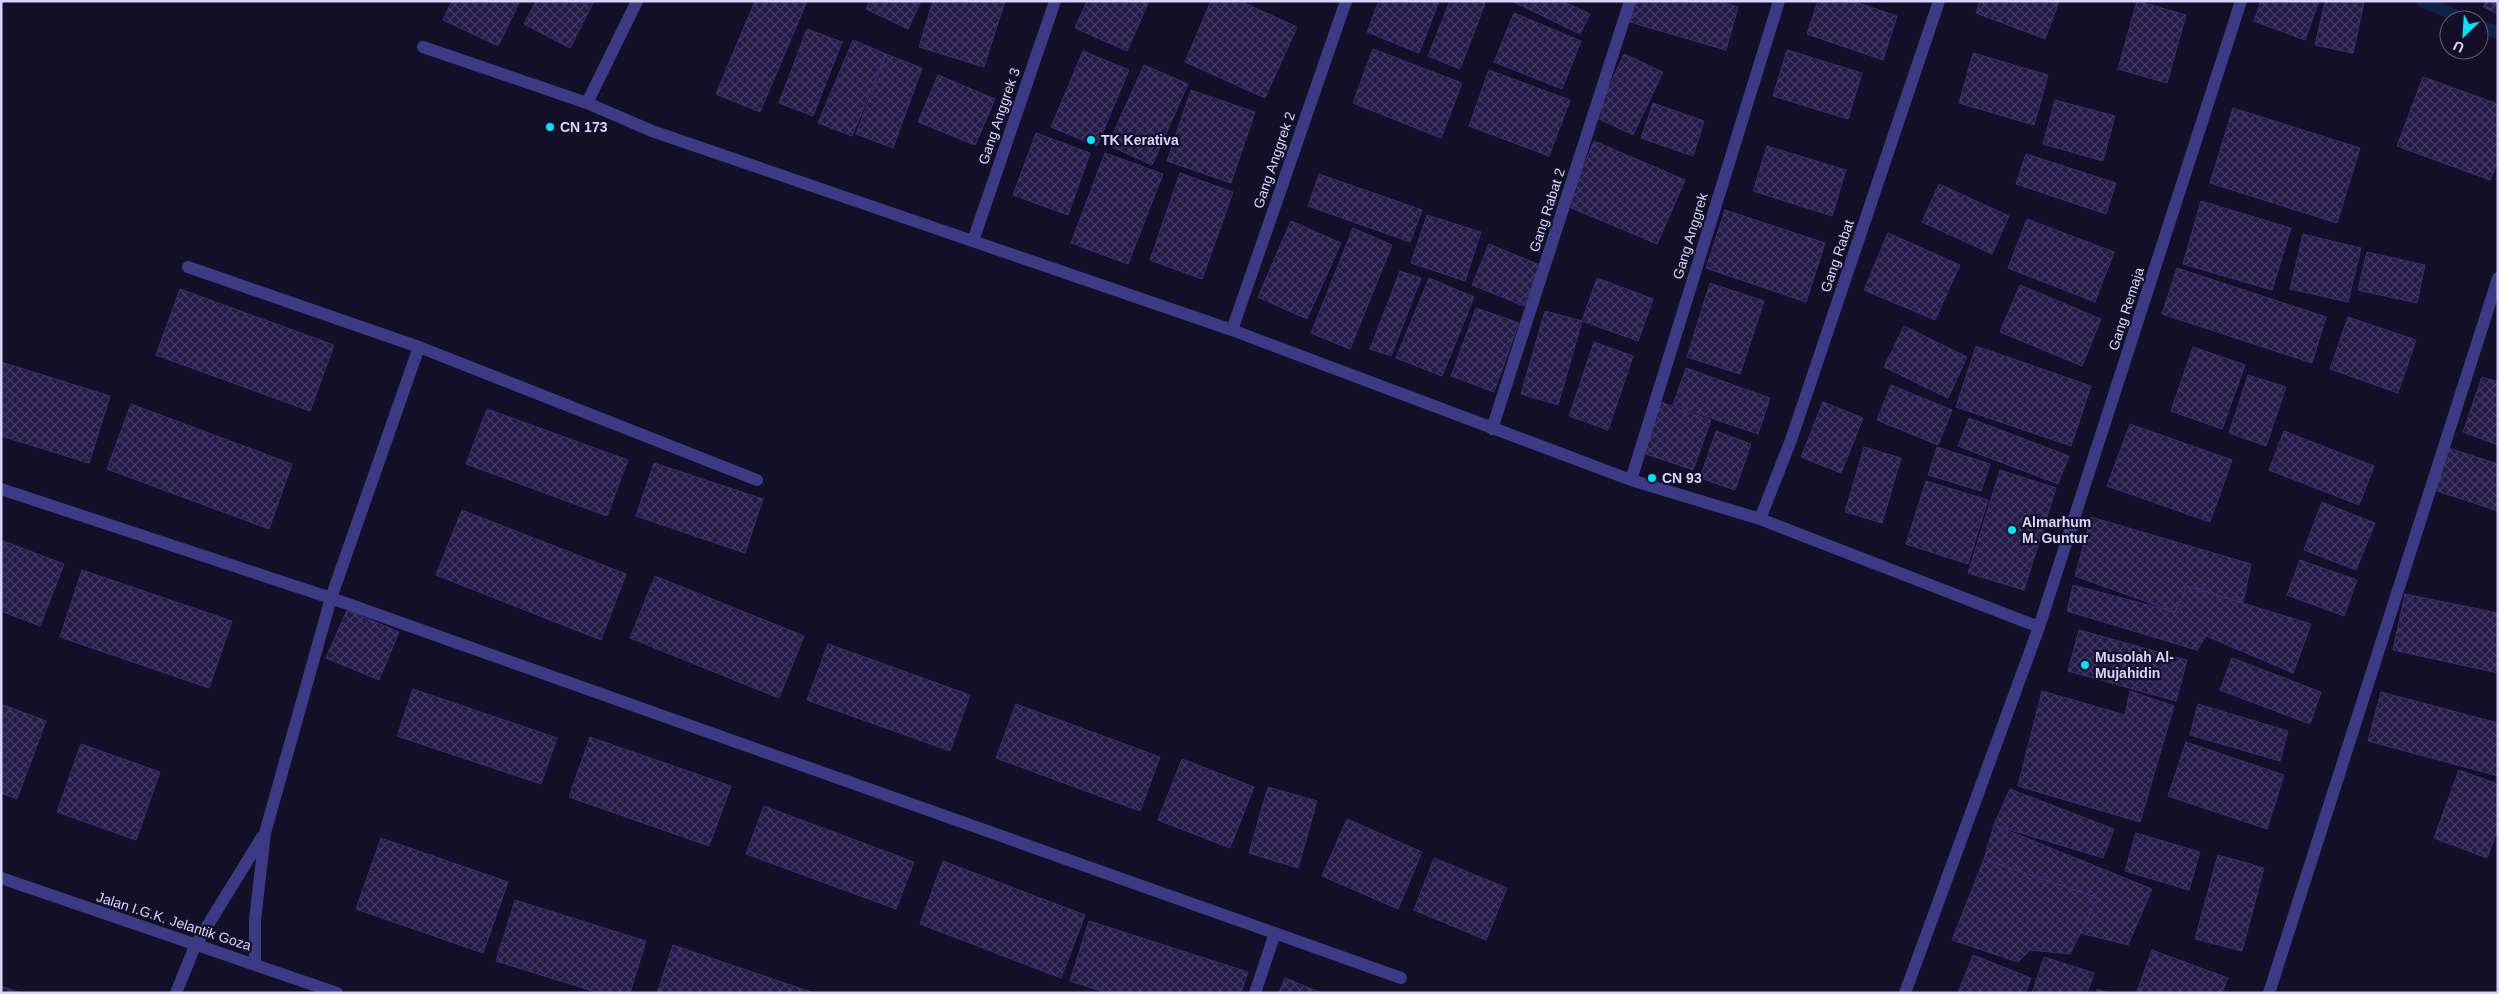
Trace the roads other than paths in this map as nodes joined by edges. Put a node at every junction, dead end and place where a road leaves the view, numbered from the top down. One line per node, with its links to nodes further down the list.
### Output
1 (637, 1): 9 (street)
2 (1055, 1): 10 (street, Gang Anggrek 3)
3 (1346, 1): 13 (street, Gang Anggrek 2)
4 (1630, 1): 15 (street, Gang Rabat 2)
5 (1778, 1): 17 (street, Gang Anggrek)
6 (1939, 1): 19 (street, Gang Rabat)
7 (2241, 1): 21 (street, Gang Remaja)
8 (423, 47): 9 (street)
9 (587, 103): 10 (street)
10 (973, 241): 13 (street)
11 (188, 267): 14 (street)
12 (2498, 278): 32 (street)
13 (1232, 330): 15 (street)
14 (419, 347): 16 (street); 20 (street)
15 (1492, 428): 17 (street)
16 (757, 480)
17 (1631, 480): 19 (street)
18 (1, 489): 20 (street)
19 (1760, 520): 21 (street)
20 (331, 598): 22 (street); 24 (street)
21 (2039, 627): 31 (street, Gang Remaja)
22 (265, 833): 25 (street); 26 (street)
23 (1, 878): 25 (street, Jalan I.G.K. Jelantik Goza)
24 (1275, 933): 27 (street); 30 (street)
25 (195, 946): 26 (street, Jalan I.G.K. Jelantik Goza); 28 (street)
26 (254, 964): 29 (street, Jalan I.G.K. Jelantik Goza)
27 (1401, 978)
28 (176, 993)
29 (337, 993)
30 (1255, 993)
31 (1904, 993)
32 (2269, 993)

